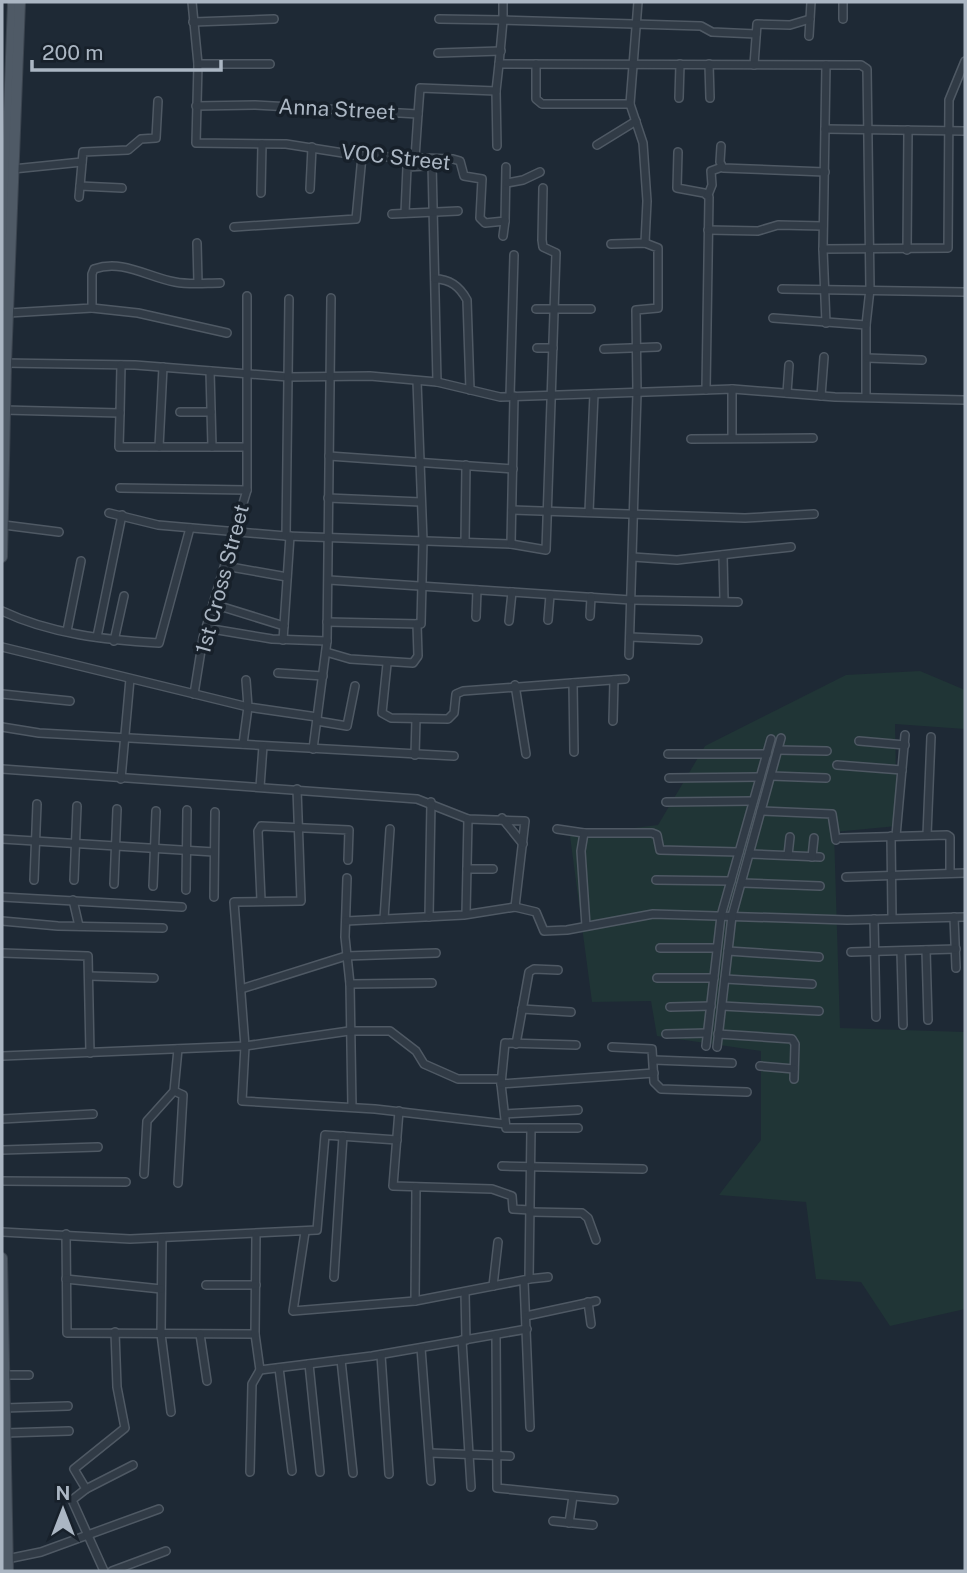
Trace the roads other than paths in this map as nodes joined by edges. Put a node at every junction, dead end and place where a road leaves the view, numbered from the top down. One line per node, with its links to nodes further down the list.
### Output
1 (13, 2): 91 (main road)
2 (20, 2): 54 (main road)
3 (192, 2): 13 (street)
4 (503, 2): 12 (street)
5 (638, 2): 14 (street)
6 (811, 2): 10 (street)
7 (843, 2): 11 (street)
8 (274, 19): 13 (street)
9 (439, 19): 12 (street)
10 (810, 19): 15 (street); 16 (street)
11 (843, 19)
12 (503, 20): 14 (street); 17 (street)
13 (194, 22): 20 (street)
14 (636, 24): 15 (street); 24 (street)
15 (756, 34): 27 (street)
16 (809, 36)
17 (500, 51): 18 (street); 22 (street)
18 (438, 53)
19 (965, 61): 40 (street)
20 (198, 64): 21 (street); 34 (street)
21 (270, 64)
22 (499, 64): 23 (street); 29 (street)
23 (536, 64): 24 (street); 33 (street)
24 (634, 64): 25 (street); 33 (street)
25 (680, 64): 26 (street); 30 (street)
26 (709, 64): 27 (street); 31 (street)
27 (754, 65): 28 (street)
28 (826, 65): 37 (street); 38 (street)
29 (496, 90): 35 (street, Anna Street); 45 (street)
30 (679, 98)
31 (710, 98)
32 (158, 101): 51 (street)
33 (630, 104): 36 (street)
34 (196, 106): 35 (street, Anna Street); 42 (street, VOC Street)
35 (418, 114): 49 (street)
36 (636, 121): 43 (street); 75 (street)
37 (825, 129): 38 (street); 56 (street)
38 (867, 129): 39 (street); 78 (street)
39 (908, 130): 40 (street); 79 (street)
40 (949, 131): 41 (street); 79 (street)
41 (965, 131)
42 (262, 144): 44 (street, VOC Street); 62 (street)
43 (597, 145)
44 (312, 146): 48 (street, VOC Street); 61 (street)
45 (498, 146)
46 (721, 146): 53 (street)
47 (678, 152): 63 (street)
48 (362, 156): 49 (street, VOC Street); 71 (street)
49 (415, 158): 50 (street, VOC Street)
50 (433, 160): 65 (street); 67 (street); 69 (street, VOC Street)
51 (82, 162): 54 (street); 58 (street)
52 (506, 167): 57 (street)
53 (722, 167): 56 (street); 63 (street)
54 (13, 169): 96 (main road)
55 (540, 172): 57 (street)
56 (825, 172): 70 (street)
57 (507, 183): 69 (street)
58 (80, 186): 59 (street); 64 (street)
59 (122, 188)
60 (543, 188): 94 (street)
61 (310, 189)
62 (261, 193)
63 (708, 195): 72 (street)
64 (79, 197)
65 (434, 211): 66 (street); 67 (street); 81 (street)
66 (458, 211)
67 (405, 213): 68 (street)
68 (392, 214)
69 (505, 221): 73 (street)
70 (823, 226): 72 (street); 77 (street)
71 (234, 227)
72 (708, 230): 121 (street)
73 (503, 236)
74 (197, 243): 82 (street)
75 (645, 243): 76 (street); 104 (street)
76 (611, 244)
77 (823, 249): 78 (street); 85 (street)
78 (867, 249): 79 (street); 86 (street)
79 (907, 250)
80 (514, 256): 125 (street)
81 (435, 279): 118 (street); 120 (street)
82 (198, 283): 83 (street); 92 (street)
83 (220, 283)
84 (782, 289): 85 (street)
85 (824, 289): 86 (street); 98 (street)
86 (870, 289): 87 (street); 99 (street)
87 (965, 292)
88 (247, 296): 114 (street, 1st Cross Street)
89 (331, 298): 116 (street)
90 (289, 299): 115 (street)
91 (2, 303)
92 (92, 308): 96 (street); 100 (street)
93 (536, 309): 94 (street)
94 (555, 309): 95 (street); 103 (street)
95 (591, 309)
96 (9, 313): 109 (main road)
97 (773, 318): 98 (street)
98 (826, 323): 99 (street)
99 (866, 325): 107 (street)
100 (228, 333)
101 (657, 347): 104 (street)
102 (537, 348): 103 (street)
103 (553, 348): 126 (street)
104 (638, 348): 105 (street); 122 (street)
105 (604, 349)
106 (824, 357): 127 (street)
107 (867, 358): 108 (street); 128 (street)
108 (922, 360)
109 (4, 363): 110 (street); 130 (main road)
110 (121, 365): 112 (street); 133 (street)
111 (789, 365): 123 (street)
112 (163, 367): 113 (street); 137 (street)
113 (210, 372): 114 (street); 132 (street)
114 (247, 375): 115 (street); 139 (street, 1st Cross Street)
115 (288, 377): 116 (street); 159 (street)
116 (330, 377): 117 (street); 140 (street)
117 (417, 381): 118 (street); 141 (street)
118 (437, 382): 120 (street)
119 (732, 389): 121 (street); 123 (street); 134 (street)
120 (470, 390): 125 (street)
121 (706, 390): 122 (street)
122 (637, 393): 124 (street); 152 (street)
123 (787, 393): 127 (street)
124 (594, 394): 126 (street); 150 (street)
125 (512, 396): 126 (street); 143 (street)
126 (551, 396): 149 (street)
127 (821, 396): 128 (street)
128 (866, 397): 129 (street)
129 (965, 400)
130 (4, 410): 133 (street); 155 (main road)
131 (180, 412): 132 (street)
132 (211, 412): 138 (street)
133 (120, 414): 137 (street)
134 (732, 437): 135 (street); 136 (street)
135 (813, 438)
136 (691, 439)
137 (159, 447): 138 (street)
138 (212, 447): 139 (street)
139 (245, 447): 145 (street, 1st Cross Street)
140 (329, 456): 141 (street); 146 (street)
141 (418, 462): 142 (street); 147 (street)
142 (466, 465): 143 (street); 162 (street)
143 (513, 469): 148 (street)
144 (120, 488): 145 (street)
145 (247, 490): 158 (street, 1st Cross Street)
146 (328, 498): 147 (street); 160 (street)
147 (421, 502): 161 (street)
148 (512, 510): 149 (street); 163 (street)
149 (548, 511): 150 (street); 163 (street)
150 (589, 512): 152 (street)
151 (109, 513): 154 (street)
152 (635, 513): 153 (street); 167 (street)
153 (814, 514)
154 (122, 515): 156 (street); 192 (street)
155 (4, 525): 157 (street); 166 (main road)
156 (190, 528): 158 (street); 196 (street)
157 (59, 532)
158 (236, 532): 159 (street); 169 (street, 1st Cross Street)
159 (288, 536): 160 (street); 170 (street)
160 (329, 537): 161 (street); 171 (street)
161 (423, 541): 162 (street); 172 (street)
162 (465, 542): 163 (street)
163 (512, 544)
164 (791, 547): 165 (street)
165 (723, 555): 167 (street); 179 (street)
166 (2, 557)
167 (633, 557): 178 (street)
168 (81, 561): 191 (street)
169 (225, 566): 170 (street); 181 (street, 1st Cross Street)
170 (287, 577): 189 (street)
171 (329, 580): 172 (street); 187 (street)
172 (423, 586): 173 (street); 188 (street)
173 (477, 590): 174 (street); 184 (street)
174 (512, 592): 175 (street); 186 (street)
175 (550, 595): 177 (street); 185 (street)
176 (124, 596): 196 (street)
177 (591, 597): 178 (street); 183 (street)
178 (631, 600): 179 (street); 193 (street)
179 (724, 600): 180 (street)
180 (738, 601)
181 (214, 604): 189 (street); 190 (street, 1st Cross Street)
182 (2, 611): 191 (street)
183 (590, 616)
184 (476, 617)
185 (548, 620)
186 (509, 621)
187 (327, 622): 188 (street); 197 (street)
188 (417, 624): 201 (street)
189 (284, 626): 194 (street)
190 (206, 628): 194 (street); 212 (street, 1st Cross Street)
191 (66, 631): 192 (street)
192 (97, 637): 196 (street)
193 (630, 637): 195 (street); 200 (street)
194 (283, 640): 197 (street)
195 (698, 640)
196 (114, 641)
197 (327, 641): 199 (street)
198 (2, 647): 204 (street)
199 (326, 652): 201 (street); 203 (street)
200 (629, 655)
201 (387, 664): 216 (street)
202 (278, 673): 203 (street)
203 (323, 676): 215 (street)
204 (130, 679): 212 (street); 221 (street)
205 (625, 679): 207 (street)
206 (246, 680): 214 (street)
207 (614, 680): 208 (street); 217 (street)
208 (573, 683): 209 (street); 231 (street)
209 (515, 685): 216 (street); 232 (street)
210 (355, 686): 215 (street)
211 (2, 694): 213 (street)
212 (194, 694): 214 (street)
213 (70, 701)
214 (248, 707): 215 (street); 225 (street)
215 (317, 719): 228 (street)
216 (416, 719): 235 (street)
217 (613, 721)
218 (2, 727): 221 (street)
219 (905, 734): 226 (street)
220 (931, 737): 263 (street)
221 (125, 738): 225 (street); 244 (street)
222 (781, 738): 229 (street)
223 (771, 739): 234 (street)
224 (859, 741): 226 (street)
225 (243, 744): 227 (street)
226 (905, 745): 239 (street)
227 (263, 746): 228 (street); 245 (street)
228 (313, 749): 235 (street)
229 (778, 750): 230 (street); 240 (street)
230 (827, 751)
231 (574, 752)
232 (526, 754)
233 (668, 754): 234 (street)
234 (767, 754): 241 (street)
235 (415, 755): 236 (street)
236 (454, 757)
237 (837, 765): 239 (street)
238 (2, 769): 244 (street)
239 (902, 770): 265 (street)
240 (771, 776): 243 (street); 255 (street)
241 (760, 777): 242 (street); 249 (street)
242 (669, 778)
243 (826, 778)
244 (121, 779): 245 (street)
245 (260, 788): 246 (street)
246 (297, 789): 247 (street); 259 (street)
247 (431, 802): 258 (street); 306 (street)
248 (666, 802): 249 (street)
249 (753, 802): 275 (street)
250 (37, 804): 268 (street)
251 (77, 806): 269 (street)
252 (117, 809): 271 (street)
253 (187, 810): 273 (street)
254 (156, 811): 272 (street)
255 (761, 811): 265 (street); 276 (street)
256 (215, 812): 274 (street)
257 (502, 818): 258 (street); 270 (street); 270 (street)
258 (468, 819): 281 (street)
259 (298, 828): 278 (street); 300 (street); 300 (street)
260 (390, 829): 310 (street)
261 (557, 829): 262 (street)
262 (584, 833): 275 (street); 315 (street)
263 (927, 835): 265 (street); 283 (street)
264 (790, 836): 277 (street)
265 (893, 836): 286 (street)
266 (814, 838): 277 (street)
267 (2, 839): 268 (street)
268 (35, 841): 269 (street); 288 (street)
269 (76, 844): 271 (street); 289 (street)
270 (523, 844): 302 (street)
271 (115, 847): 272 (street); 293 (street)
272 (155, 849): 273 (street); 294 (street)
273 (186, 851): 274 (street); 296 (street)
274 (214, 852): 298 (street)
275 (739, 852): 279 (street)
276 (750, 853): 277 (street); 280 (street)
277 (788, 855)
278 (348, 860)
279 (736, 863): 280 (street); 291 (street)
280 (747, 863): 292 (street)
281 (467, 869): 282 (street); 303 (street)
282 (493, 869)
283 (950, 873): 284 (street); 286 (street)
284 (965, 873)
285 (846, 877): 286 (street)
286 (891, 877): 307 (street)
287 (347, 878): 313 (street)
288 (34, 880)
289 (74, 880)
290 (656, 880): 291 (street)
291 (731, 881): 304 (street)
292 (742, 883): 295 (street); 305 (street)
293 (114, 884)
294 (153, 886)
295 (820, 886)
296 (186, 890)
297 (2, 897): 299 (street)
298 (214, 897)
299 (73, 900): 301 (street); 314 (street)
300 (261, 901): 339 (street)
301 (182, 907)
302 (514, 907): 303 (street); 315 (street)
303 (466, 914): 306 (street)
304 (721, 916): 305 (street); 315 (street); 318 (street)
305 (732, 916): 311 (street); 321 (street)
306 (429, 917): 310 (street)
307 (892, 917): 308 (street); 311 (street)
308 (954, 917): 309 (street); 319 (street)
309 (965, 917)
310 (384, 919): 313 (street)
311 (874, 919): 322 (street)
312 (2, 921): 314 (street)
313 (346, 921): 327 (street)
314 (79, 926): 316 (street)
315 (586, 926)
316 (163, 928)
317 (660, 948): 318 (street)
318 (717, 948): 334 (street)
319 (956, 949): 320 (street); 329 (street)
320 (926, 950): 323 (street); 347 (street)
321 (728, 951): 328 (street); 335 (street)
322 (875, 951): 323 (street); 324 (street); 346 (street)
323 (901, 951): 348 (street)
324 (851, 952)
325 (2, 953): 331 (street)
326 (436, 953): 327 (street)
327 (346, 956): 337 (street); 339 (street)
328 (819, 957)
329 (956, 968)
330 (558, 970): 343 (street)
331 (89, 976): 332 (street); 360 (street)
332 (154, 978)
333 (657, 978): 334 (street)
334 (714, 978): 340 (street)
335 (725, 979): 338 (street); 341 (street)
336 (432, 983): 337 (street)
337 (351, 984): 349 (street)
338 (813, 984)
339 (241, 989): 355 (street)
340 (710, 1006): 342 (street); 350 (street)
341 (722, 1006): 344 (street); 352 (street)
342 (670, 1007)
343 (522, 1009): 345 (street); 353 (street)
344 (819, 1011)
345 (571, 1012)
346 (876, 1017)
347 (928, 1020)
348 (903, 1025)
349 (349, 1031): 355 (street); 368 (street); 371 (street)
350 (707, 1033): 351 (street); 357 (street)
351 (666, 1034)
352 (719, 1034): 358 (street); 365 (street)
353 (516, 1044): 354 (street); 368 (street)
354 (576, 1045)
355 (245, 1046): 359 (street); 371 (street)
356 (612, 1046): 362 (street)
357 (706, 1046)
358 (717, 1046)
359 (178, 1049): 360 (street); 369 (street)
360 (90, 1053): 361 (street)
361 (2, 1056)
362 (654, 1060): 363 (street); 366 (street)
363 (732, 1063)
364 (760, 1066): 365 (street)
365 (794, 1069): 367 (street)
366 (654, 1073): 368 (street); 370 (street)
367 (793, 1079)
368 (501, 1081): 375 (street)
369 (174, 1091): 387 (street); 390 (street)
370 (747, 1092)
371 (352, 1107): 373 (street)
372 (578, 1110): 375 (street)
373 (399, 1111): 377 (street); 381 (street)
374 (93, 1114): 376 (street)
375 (505, 1114): 377 (street)
376 (2, 1119)
377 (505, 1124): 379 (street)
378 (578, 1128): 379 (street)
379 (531, 1129): 385 (street)
380 (343, 1136): 381 (street); 394 (street); 401 (street)
381 (397, 1140): 391 (street)
382 (98, 1147): 383 (street)
383 (2, 1150)
384 (502, 1166): 385 (street)
385 (530, 1166): 386 (street); 392 (street)
386 (643, 1169)
387 (144, 1174)
388 (2, 1181): 389 (street)
389 (125, 1182)
390 (178, 1184)
391 (416, 1186): 392 (street); 410 (street)
392 (530, 1211): 398 (street); 404 (street)
393 (2, 1232): 395 (street)
394 (305, 1232): 396 (street); 410 (street)
395 (66, 1234): 397 (street); 403 (street)
396 (256, 1235): 397 (street); 406 (street)
397 (162, 1238): 408 (street)
398 (596, 1240)
399 (498, 1241): 407 (street)
400 (2, 1258): 426 (main road)
401 (334, 1277)
402 (548, 1277): 404 (street)
403 (66, 1279): 408 (street); 414 (street)
404 (527, 1280): 407 (street); 411 (street)
405 (206, 1284): 406 (street)
406 (256, 1285): 417 (street)
407 (493, 1286): 409 (street)
408 (161, 1289): 415 (street)
409 (465, 1292): 410 (street); 419 (street)
410 (415, 1301)
411 (526, 1316): 412 (street); 413 (street)
412 (591, 1324)
413 (527, 1329): 418 (street); 432 (street)
414 (115, 1332): 415 (street); 447 (street)
415 (161, 1334): 416 (street); 431 (street)
416 (200, 1334): 417 (street); 428 (street)
417 (255, 1334): 425 (street)
418 (496, 1335): 419 (street); 437 (street)
419 (464, 1340): 420 (street); 436 (street)
420 (421, 1348): 421 (street); 435 (street)
421 (380, 1355): 422 (street); 444 (street)
422 (341, 1360): 423 (street); 443 (street)
423 (309, 1364): 424 (street); 442 (street)
424 (279, 1368): 425 (street); 440 (street)
425 (260, 1370): 441 (street)
426 (4, 1375): 427 (street); 430 (main road)
427 (29, 1375)
428 (207, 1381)
429 (68, 1406): 430 (street)
430 (4, 1408): 434 (main road)
431 (171, 1412)
432 (530, 1427)
433 (69, 1430): 434 (street)
434 (5, 1433): 456 (main road)
435 (430, 1453): 436 (street); 445 (street)
436 (470, 1455): 437 (street); 446 (street)
437 (498, 1455): 438 (street); 448 (street)
438 (510, 1456)
439 (133, 1465): 447 (street)
440 (292, 1471)
441 (250, 1472)
442 (320, 1472)
443 (353, 1473)
444 (389, 1474)
445 (431, 1480)
446 (471, 1487)
447 (86, 1489): 454 (street)
448 (573, 1496): 449 (street); 452 (street)
449 (614, 1500)
450 (159, 1509): 454 (street)
451 (553, 1521): 452 (street)
452 (569, 1523): 453 (street)
453 (593, 1525)
454 (89, 1535): 456 (street); 458 (street)
455 (166, 1551): 459 (street)
456 (7, 1559): 457 (main road)
457 (8, 1571)
458 (104, 1571)
459 (112, 1571)

